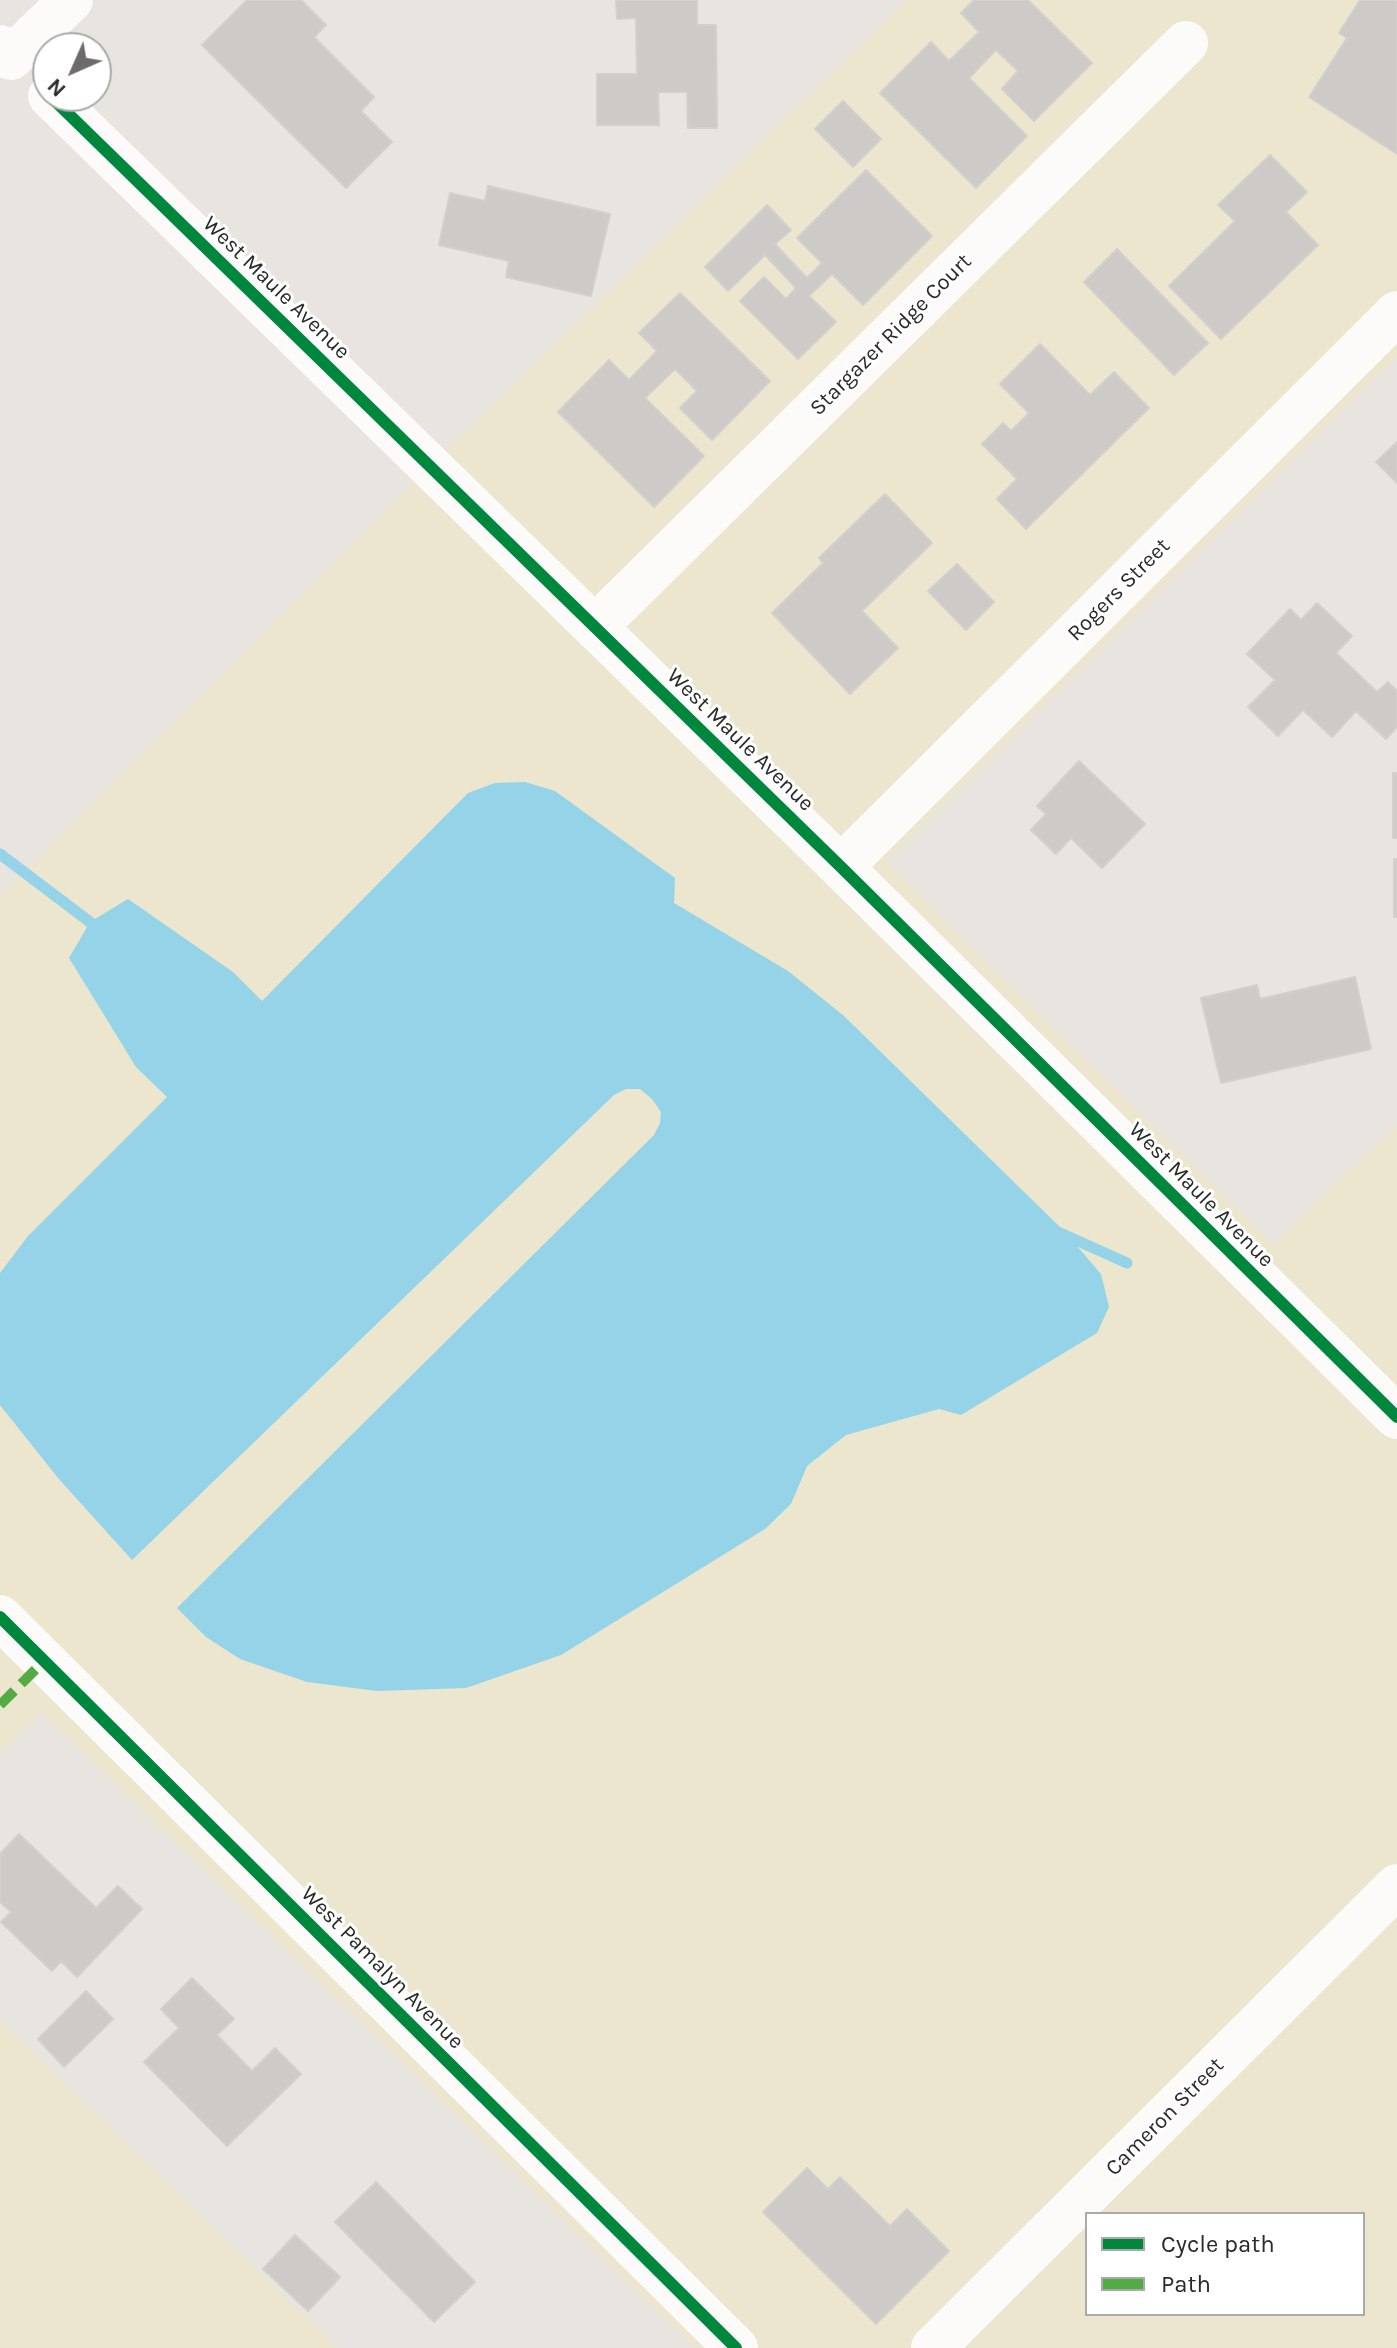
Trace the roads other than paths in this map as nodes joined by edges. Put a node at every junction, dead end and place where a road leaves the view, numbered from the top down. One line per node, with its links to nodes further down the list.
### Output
1 (71, 0): 3 (street)
2 (1186, 43): 7 (street, Stargazer Ridge Court)
3 (4, 58): 4 (street, West Maule Avenue)
4 (32, 81)
5 (66, 112): 7 (street, West Maule Avenue)
6 (1397, 313): 8 (street, Rogers Street)
7 (595, 627): 8 (street, West Maule Avenue)
8 (841, 867): 9 (street, West Maule Avenue)
9 (1397, 1417)
10 (0, 1617): 12 (street, West Pamalyn Avenue)
11 (1397, 1886): 13 (street, Cameron Street)
12 (736, 2348)
13 (933, 2348)

